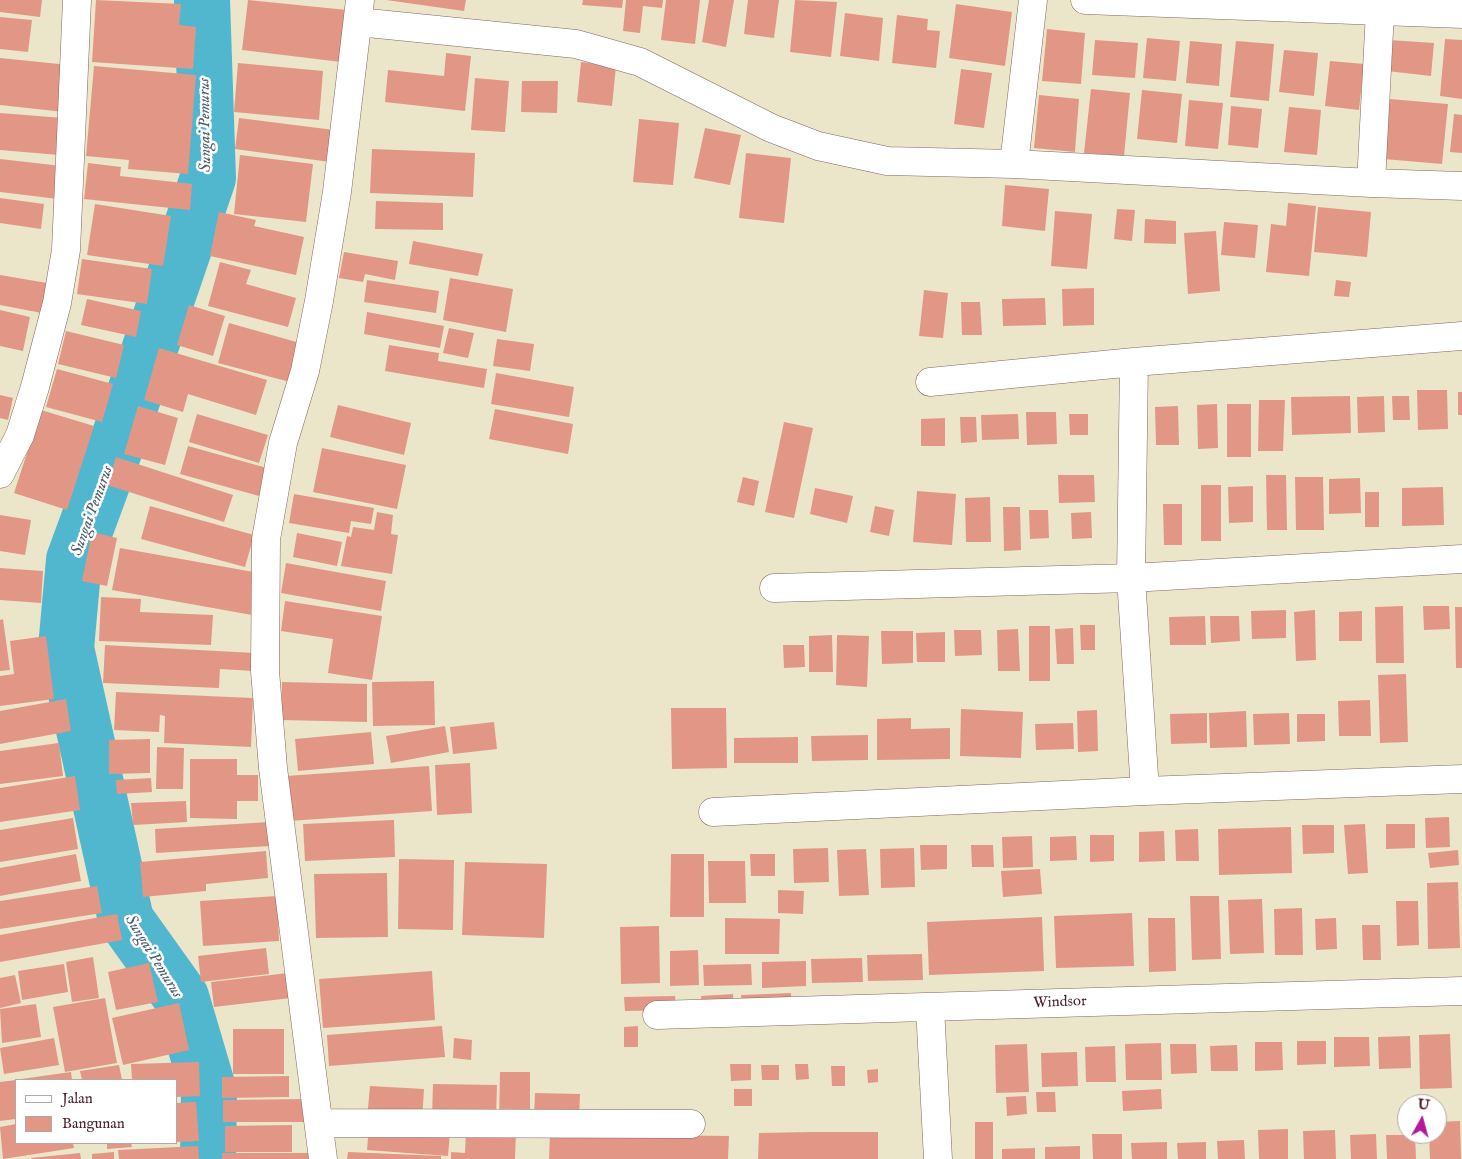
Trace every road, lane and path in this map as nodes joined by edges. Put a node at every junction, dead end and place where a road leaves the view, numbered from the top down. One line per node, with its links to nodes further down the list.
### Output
1 (77, 0): 13 (street)
2 (1033, 0): 7 (street)
3 (1085, 0): 5 (street)
4 (359, 11): 7 (street); 23 (street)
5 (1380, 12): 6 (street); 8 (street)
6 (1462, 14)
7 (1014, 164): 8 (street)
8 (1371, 183): 9 (street)
9 (1462, 186)
10 (1462, 336): 11 (street)
11 (1134, 362): 12 (street); 15 (street)
12 (930, 382)
13 (0, 474)
14 (1462, 560): 15 (street)
15 (1131, 578): 16 (street); 18 (street)
16 (774, 588)
17 (1462, 779): 18 (street)
18 (1145, 791): 19 (street)
19 (713, 812)
20 (1462, 991): 21 (street, Windsor)
21 (930, 1007): 22 (street, Windsor); 26 (street)
22 (657, 1015)
23 (320, 1123): 24 (street); 25 (street)
24 (691, 1124)
25 (323, 1159)
26 (938, 1159)

